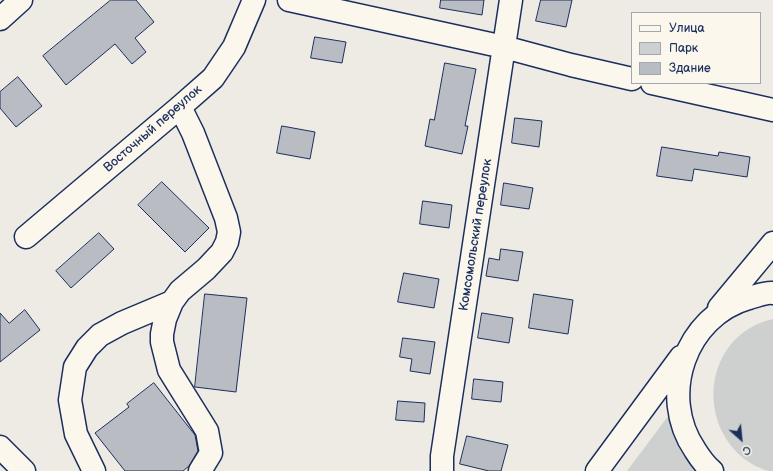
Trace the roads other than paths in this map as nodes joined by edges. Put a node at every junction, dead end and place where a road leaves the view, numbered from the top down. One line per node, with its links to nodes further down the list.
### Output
1 (21, 0): 5 (street)
2 (254, 0): 9 (street, Восточный переулок)
3 (289, 0): 6 (street)
4 (511, 0): 6 (street, Комсомольский переулок)
5 (0, 19)
6 (504, 46): 7 (street); 21 (street, Комсомольский переулок)
7 (631, 78)
8 (656, 84): 10 (street)
9 (180, 107): 11 (street, Восточный переулок); 14 (street)
10 (773, 110)
11 (26, 237)
12 (773, 243): 15 (street)
13 (773, 293): 15 (street)
14 (172, 302): 19 (street); 20 (street)
15 (707, 322): 16 (street)
16 (691, 343): 22 (street); 23 (street)
17 (0, 447): 18 (street)
18 (24, 471)
19 (94, 471)
20 (200, 471)
21 (442, 471)
22 (597, 471)
23 (712, 471)

